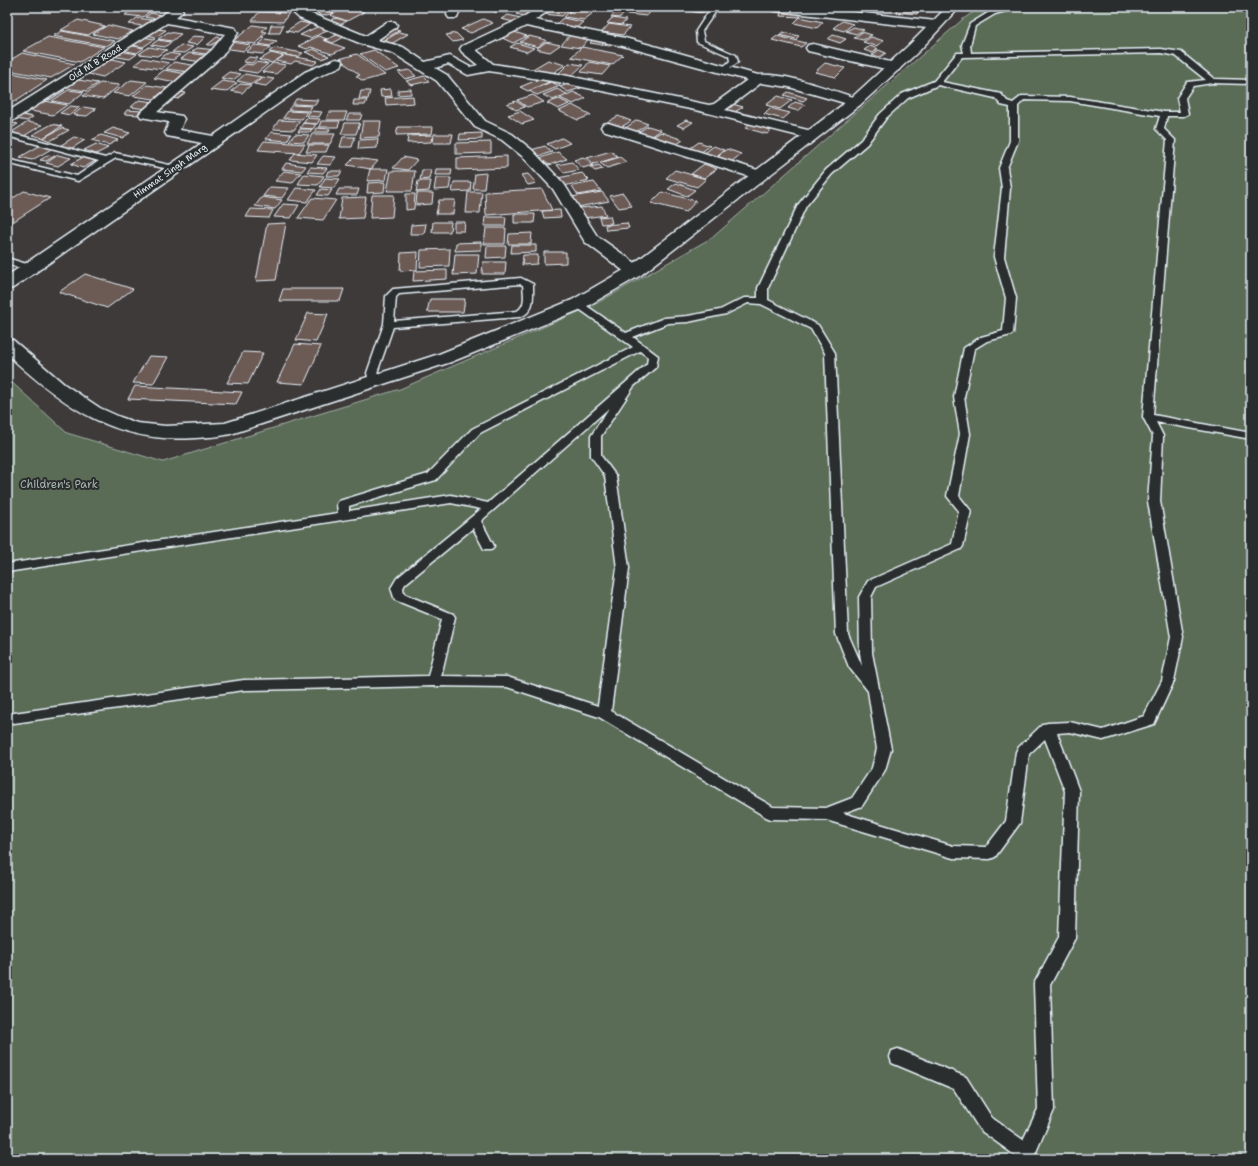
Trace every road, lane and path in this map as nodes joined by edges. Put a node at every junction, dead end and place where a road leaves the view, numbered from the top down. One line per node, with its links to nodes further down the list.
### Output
1 (183, 7): 11 (street, Old M B Road)
2 (314, 7): 10 (street)
3 (548, 7): 12 (street)
4 (694, 7): 5 (street)
5 (702, 7)
6 (708, 7): 22 (lane)
7 (776, 7): 14 (street)
8 (954, 7): 14 (street)
9 (1017, 7): 17 (lane)
10 (294, 8): 15 (street)
11 (165, 19): 31 (street, Old M B Road); 32 (street)
12 (524, 22): 20 (street); 22 (street)
13 (391, 25): 15 (street)
14 (936, 25): 21 (street)
15 (367, 41): 19 (street)
16 (813, 48): 21 (street)
17 (968, 55): 24 (lane); 26 (lane)
18 (336, 63): 36 (street, Himmat Singh Marg)
19 (424, 66): 20 (street); 46 (street)
20 (489, 67): 29 (street)
21 (894, 67): 27 (street)
22 (725, 69): 23 (street)
23 (758, 79): 27 (street); 29 (street)
24 (1212, 81): 25 (lane); 30 (lane)
25 (1251, 82)
26 (937, 83): 28 (lane); 48 (lane)
27 (855, 102): 38 (street)
28 (1014, 106): 30 (lane); 65 (lane)
29 (705, 109): 38 (street)
30 (1164, 114): 57 (lane)
31 (8, 118)
32 (176, 118): 33 (street); 39 (street)
33 (191, 121)
34 (213, 125): 36 (street)
35 (608, 127): 43 (street)
36 (234, 128): 39 (street, Himmat Singh Marg)
37 (7, 134): 40 (lane)
38 (811, 135): 43 (street)
39 (213, 140): 42 (street, Himmat Singh Marg)
40 (107, 160): 41 (lane); 42 (lane)
41 (7, 161)
42 (174, 168): 45 (street, Himmat Singh Marg)
43 (759, 175): 46 (street)
44 (7, 261): 45 (lane)
45 (30, 268): 47 (street, Himmat Singh Marg)
46 (635, 271): 49 (street)
47 (7, 284)
48 (763, 301): 52 (lane); 65 (lane)
49 (578, 304): 50 (street); 52 (lane)
50 (531, 316): 51 (lane); 51 (lane); 55 (street)
51 (389, 324): 55 (lane)
52 (625, 336): 54 (lane)
53 (7, 344): 55 (street)
54 (642, 348): 56 (lane); 60 (lane)
55 (374, 381)
56 (630, 384): 59 (lane); 66 (lane)
57 (1148, 417): 58 (lane); 68 (lane)
58 (1251, 436)
59 (490, 507): 60 (lane); 61 (lane)
60 (344, 515): 63 (lane)
61 (475, 520): 62 (lane); 64 (lane)
62 (488, 546)
63 (7, 568)
64 (433, 681): 66 (lane); 67 (lane)
65 (874, 690): 69 (lane)
66 (604, 713): 69 (lane)
67 (7, 719)
68 (1048, 728): 69 (lane); 71 (lane)
69 (826, 814)
70 (898, 1057): 71 (lane)
71 (1025, 1156)

